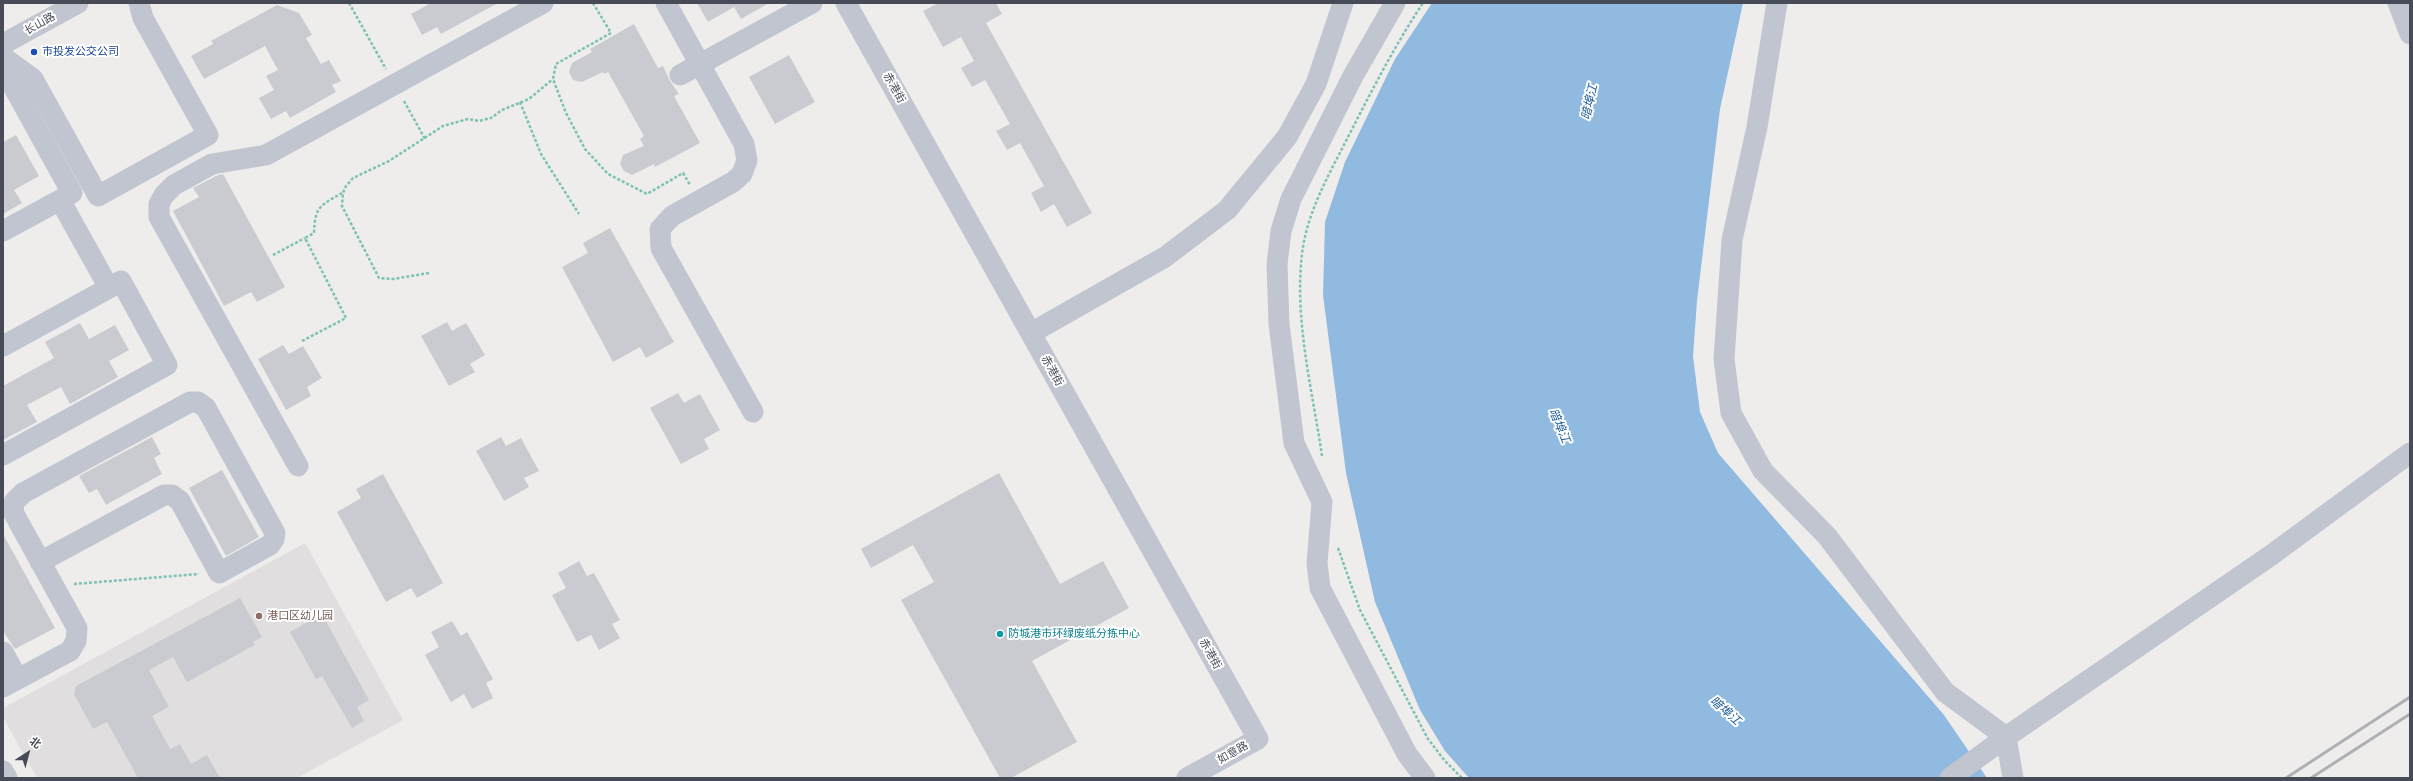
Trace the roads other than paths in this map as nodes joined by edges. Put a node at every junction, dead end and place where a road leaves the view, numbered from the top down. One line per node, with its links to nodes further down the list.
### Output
1 (138, 3): 13 (street)
2 (543, 3): 25 (street)
3 (666, 3): 14 (street)
4 (812, 3): 14 (street)
5 (846, 3): 20 (street, 赤港街)
6 (1343, 3): 20 (street)
7 (1395, 3): 34 (street)
8 (1777, 3): 29 (street)
9 (2398, 3): 11 (street)
10 (65, 6): 12 (street, 长山路)
11 (2410, 34)
12 (3, 44)
13 (3, 57)
14 (700, 64): 16 (street); 22 (street)
15 (3, 68): 17 (street)
16 (680, 75)
17 (60, 200): 18 (street); 19 (street)
18 (3, 231)
19 (109, 288): 21 (street); 24 (street)
20 (1031, 333): 30 (street, 赤港街)
21 (3, 346)
22 (753, 412)
23 (2410, 453): 29 (street)
24 (3, 455)
25 (298, 466)
26 (40, 562): 26 (street); 28 (street)
27 (3, 652): 28 (street)
28 (11, 683)
29 (2006, 737): 35 (street); 36 (street)
30 (1258, 739): 33 (street, 如意路)
31 (3, 770): 32 (street)
32 (7, 778)
33 (1187, 778)
34 (1425, 778)
35 (1950, 778)
36 (2012, 778)

